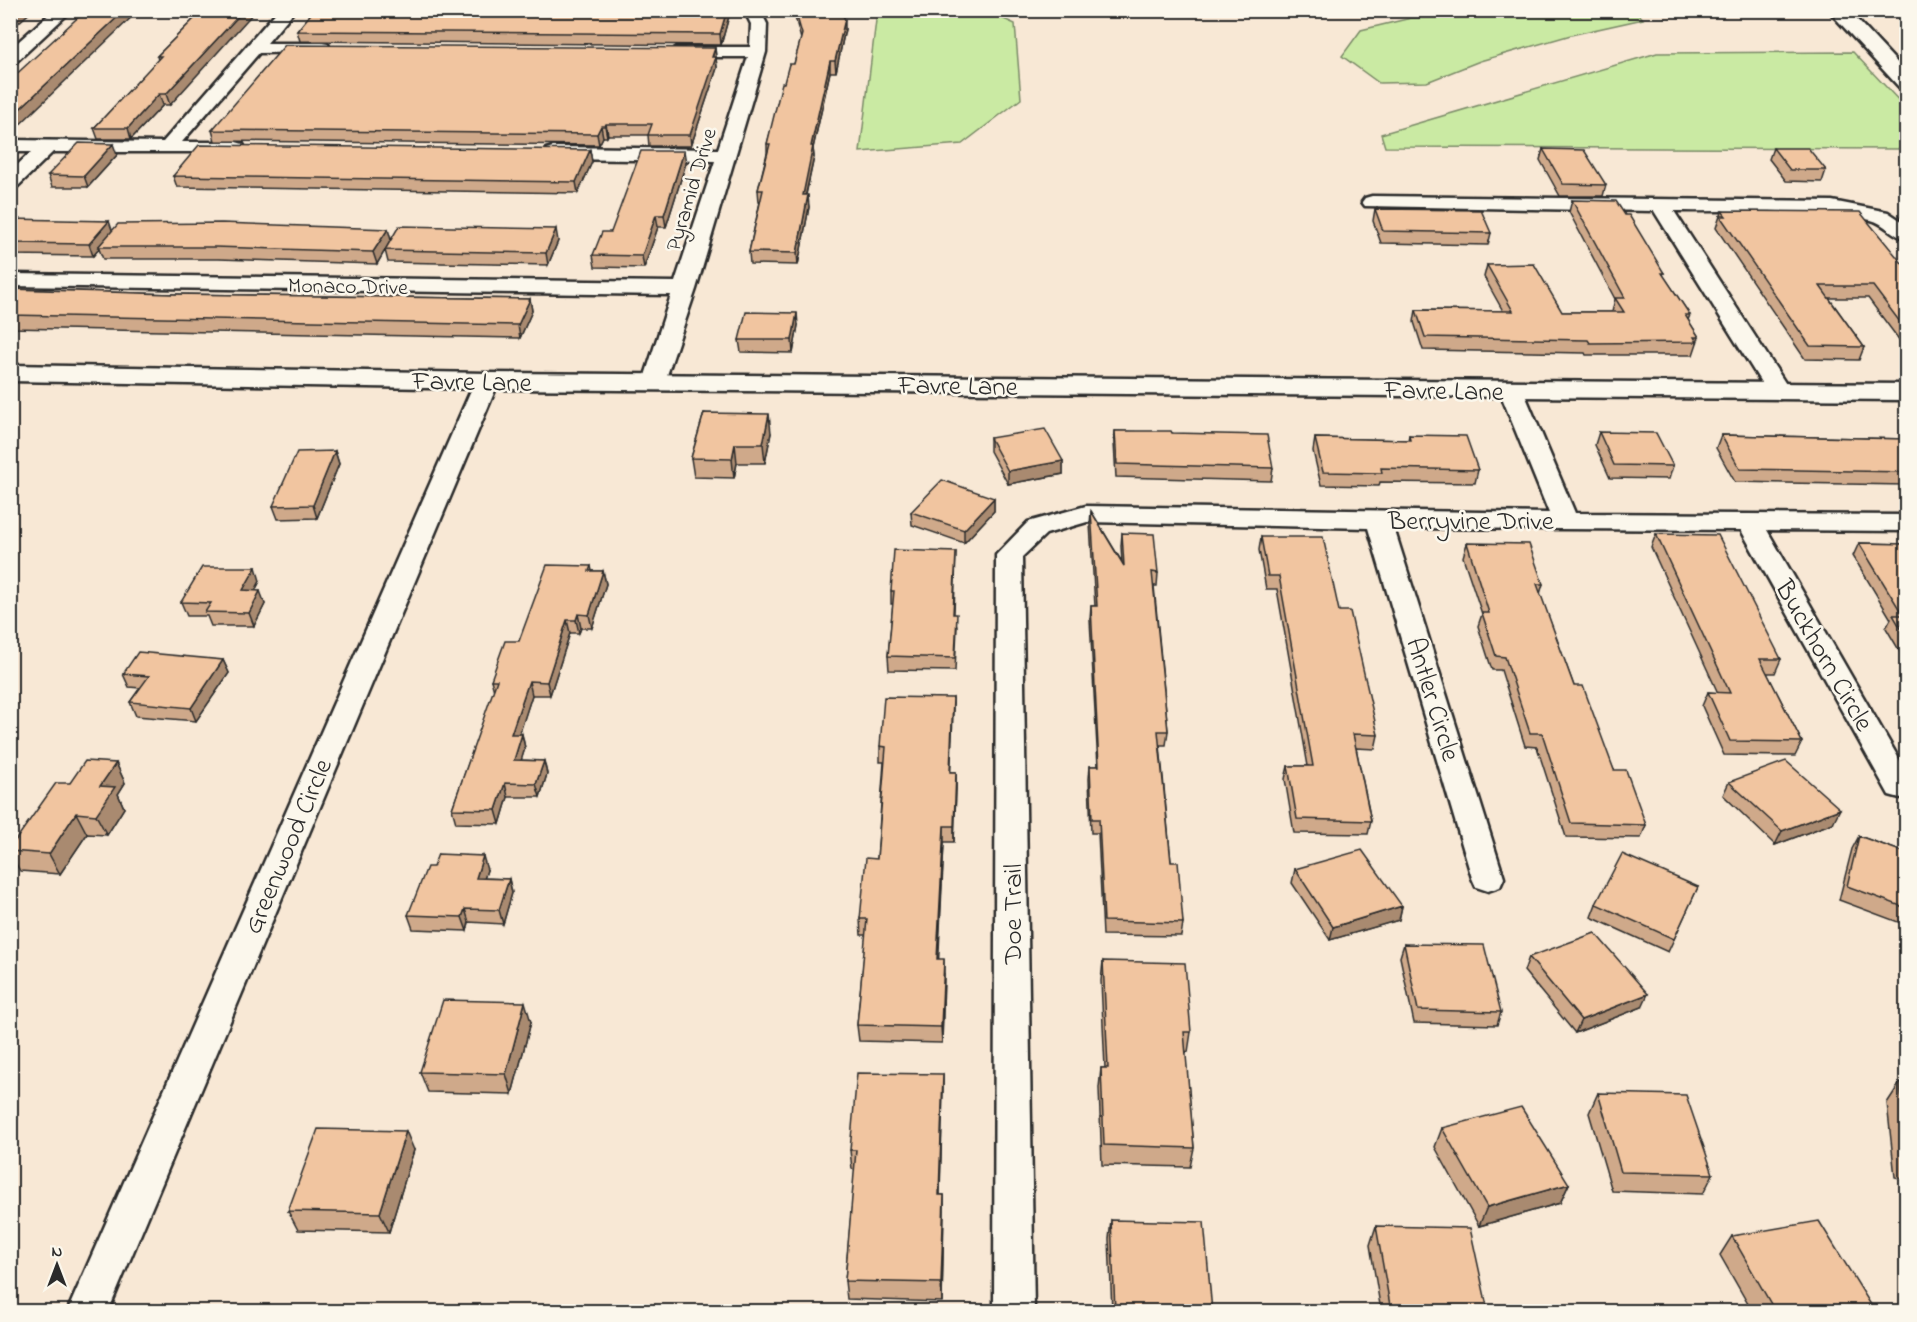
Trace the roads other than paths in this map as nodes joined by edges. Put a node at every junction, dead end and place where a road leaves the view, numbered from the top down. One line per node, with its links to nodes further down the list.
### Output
1 (64, 10): 9 (street)
2 (287, 10): 5 (street)
3 (752, 10): 8 (street, Pyramid Drive)
4 (1837, 10): 10 (street)
5 (255, 48): 6 (street); 13 (street)
6 (339, 48)
7 (662, 52): 8 (street)
8 (758, 52): 16 (street, Pyramid Drive)
9 (10, 58)
10 (1906, 83)
11 (10, 146): 12 (street)
12 (47, 147): 13 (street); 17 (street)
13 (168, 147): 14 (street)
14 (251, 148)
15 (535, 152): 16 (street)
16 (724, 155): 22 (street, Pyramid Drive)
17 (10, 183)
18 (1372, 201): 19 (street)
19 (1660, 205): 20 (street); 27 (street)
20 (1906, 233)
21 (10, 280): 22 (street, Monaco Drive)
22 (685, 289): 25 (street, Pyramid Drive)
23 (10, 373): 24 (street, Favre Lane)
24 (487, 381): 25 (street, Favre Lane); 36 (street, Greenwood Circle)
25 (655, 382): 26 (street, Favre Lane)
26 (1511, 390): 27 (street, Favre Lane); 30 (street)
27 (1779, 392): 28 (street, Favre Lane)
28 (1906, 392)
29 (1379, 520): 30 (street, Berryvine Drive); 33 (street, Berryvine Drive); 35 (street, Antler Circle)
30 (1565, 520): 31 (street, Berryvine Drive)
31 (1750, 523): 32 (street, Berryvine Drive); 34 (street, Buckhorn Circle)
32 (1906, 523)
33 (1037, 528): 37 (street, Doe Trail)
34 (1899, 787)
35 (1488, 878)
36 (87, 1311)
37 (1014, 1311)

